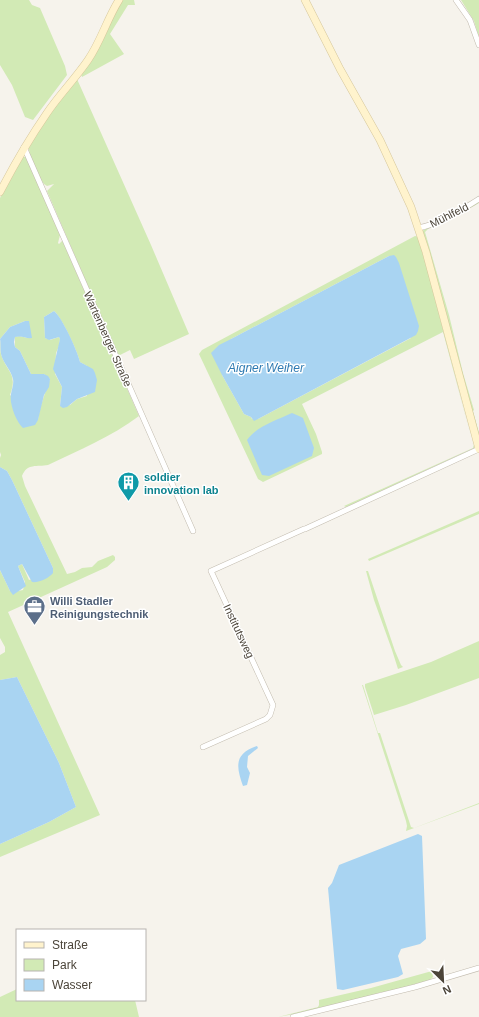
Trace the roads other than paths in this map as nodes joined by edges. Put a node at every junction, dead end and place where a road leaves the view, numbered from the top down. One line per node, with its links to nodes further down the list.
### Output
1 (119, 0): 5 (main road)
2 (305, 0): 8 (main road)
3 (456, 0): 4 (street)
4 (479, 45)
5 (24, 147): 6 (main road); 10 (street, Wartenberger Straße)
6 (0, 192)
7 (479, 199): 8 (street, Mühlfeld)
8 (418, 228): 9 (main road)
9 (479, 449): 11 (street, Institutsweg)
10 (193, 531)
11 (203, 747)
12 (479, 968): 13 (street)
13 (293, 1017)

